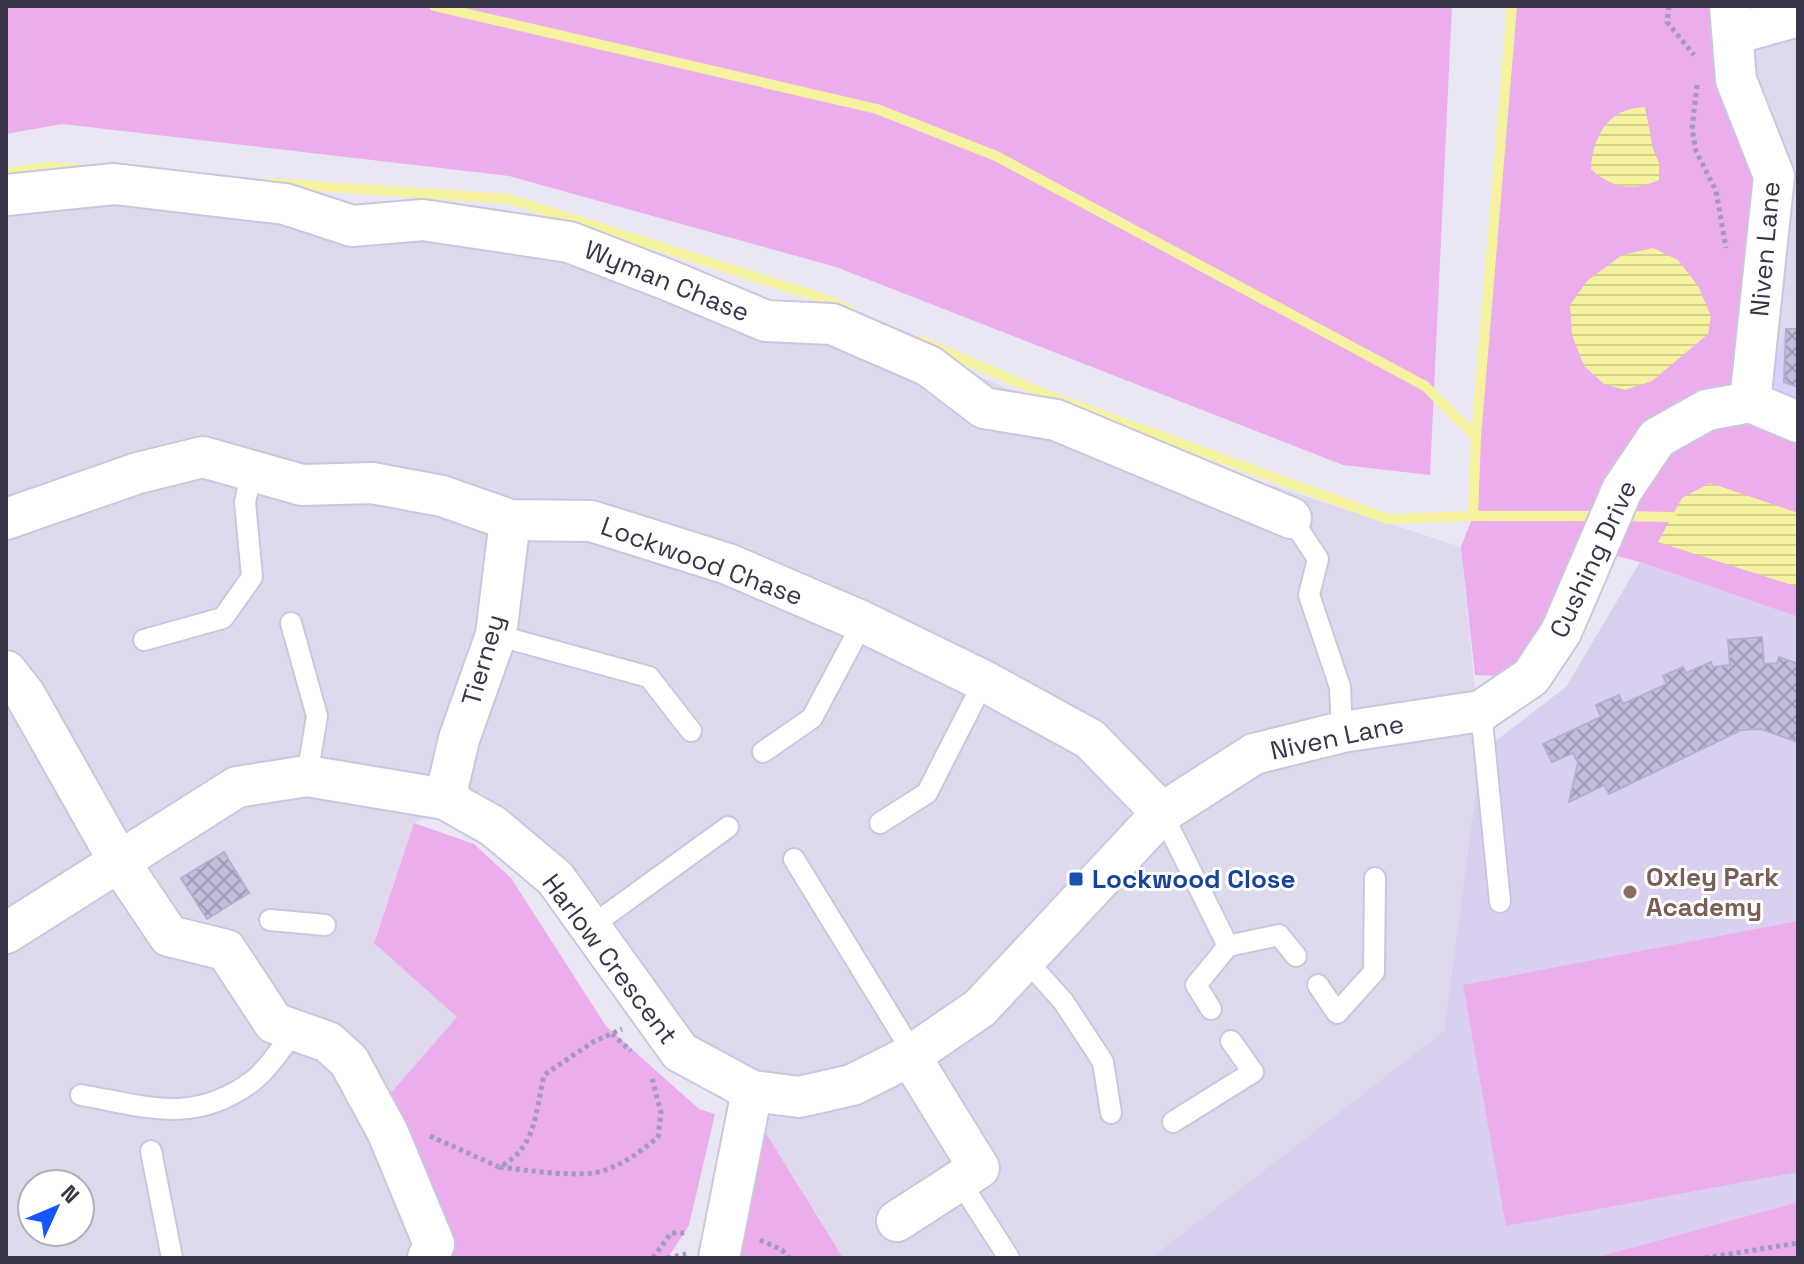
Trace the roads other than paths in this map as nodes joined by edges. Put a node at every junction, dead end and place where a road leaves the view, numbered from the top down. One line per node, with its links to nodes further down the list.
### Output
1 (1798, 16): 2 (street)
2 (1732, 20): 4 (street, Niven Lane)
3 (6, 195): 7 (street, Wyman Chase)
4 (1750, 402): 5 (street); 16 (street, Cushing Drive)
5 (1798, 422)
6 (252, 471): 8 (street, Lockwood Chase); 9 (street, Lockwood Chase); 13 (lane)
7 (1291, 518): 18 (lane)
8 (6, 519)
9 (510, 520): 10 (street, Lockwood Chase); 12 (street, Tierney)
10 (863, 622): 15 (street, Lockwood Chase); 19 (lane)
11 (291, 623): 20 (lane)
12 (496, 635): 17 (lane); 21 (street, Tierney)
13 (144, 640)
14 (6, 671): 26 (street)
15 (984, 681): 22 (street, Lockwood Chase); 23 (lane)
16 (1481, 711): 18 (street, Niven Lane); 28 (lane)
17 (691, 731)
18 (1342, 732): 22 (street, Niven Lane)
19 (763, 752)
20 (307, 776): 21 (street, Harlow Crescent); 26 (street, Harlow Crescent)
21 (445, 799): 31 (street, Harlow Crescent)
22 (1162, 813): 33 (lane); 35 (street, Harlow Crescent)
23 (880, 823)
24 (728, 827): 31 (lane)
25 (794, 859): 40 (lane)
26 (120, 863): 32 (street, Harlow Crescent); 38 (street)
27 (1375, 878): 36 (lane)
28 (1500, 902)
29 (270, 920): 30 (lane)
30 (325, 925)
31 (590, 927): 41 (street, Harlow Crescent)
32 (6, 933)
33 (1228, 946): 34 (lane); 37 (lane)
34 (1296, 956)
35 (1026, 960): 40 (street, Harlow Crescent); 43 (lane)
36 (1318, 985)
37 (1211, 1009)
38 (294, 1032): 42 (lane); 49 (street)
39 (1231, 1041): 44 (lane)
40 (911, 1054): 41 (street, Harlow Crescent); 46 (street)
41 (752, 1091): 50 (street)
42 (81, 1095)
43 (1111, 1113)
44 (1173, 1122)
45 (151, 1151): 48 (lane)
46 (959, 1180): 47 (street); 51 (lane)
47 (897, 1221)
48 (172, 1258)
49 (428, 1258)
50 (719, 1258)
51 (1009, 1258)

